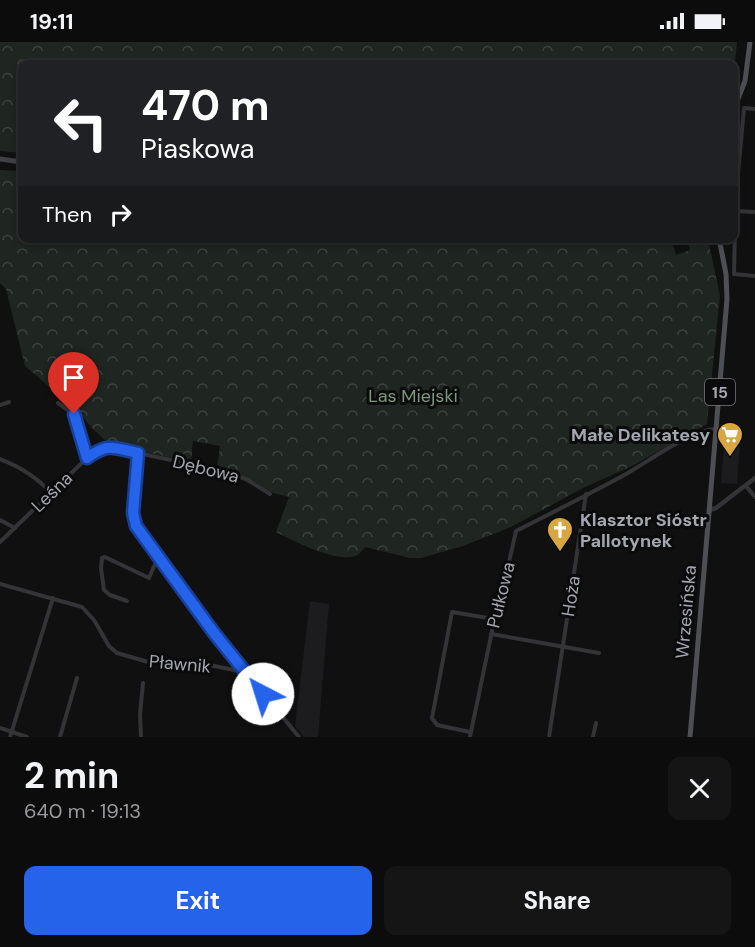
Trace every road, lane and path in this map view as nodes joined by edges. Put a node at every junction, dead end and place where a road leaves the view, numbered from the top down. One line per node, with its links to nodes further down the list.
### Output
1 (750, 42): 2 (main road)
2 (738, 99)
3 (755, 109): 4 (street)
4 (738, 173)
5 (738, 211): 6 (street)
6 (755, 212)
7 (720, 243): 13 (main road, Wrzesińska / 15)
8 (735, 243): 9 (street)
9 (755, 276)
10 (9, 402): 12 (street)
11 (58, 403): 16 (street)
12 (0, 405)
13 (717, 429): 22 (street); 24 (main road, Wrzesińska / 15)
14 (107, 447): 15 (street, Dębowa); 16 (street, Leśna)
15 (138, 453): 21 (street, Dębowa); 28 (street)
16 (87, 458): 20 (street, Leśna)
17 (0, 459): 20 (street)
18 (755, 478): 19 (street)
19 (746, 486): 23 (street); 24 (street)
20 (51, 494): 26 (street, Leśna)
21 (270, 494)
22 (586, 494): 32 (street, Pułkowa); 34 (street, Hoża)
23 (755, 497)
24 (710, 510): 49 (main road, Wrzesińska / 15)
25 (0, 520): 26 (street)
26 (15, 528): 27 (street, Leśna)
27 (0, 542)
28 (158, 557): 31 (street); 36 (street)
29 (0, 584): 30 (street, Pławnik)
30 (53, 598): 36 (street, Pławnik); 41 (street)
31 (127, 601)
32 (494, 619): 33 (street, Pułkowa); 42 (street)
33 (491, 634): 34 (street); 42 (street, Pułkowa)
34 (563, 647): 35 (street); 47 (street, Hoża)
35 (599, 653)
36 (244, 672): 46 (street)
37 (77, 678): 44 (street)
38 (143, 683): 45 (street)
39 (596, 723): 48 (street)
40 (0, 728): 41 (street)
41 (10, 734): 43 (street)
42 (470, 734)
43 (27, 737)
44 (60, 737)
45 (141, 737)
46 (299, 737)
47 (549, 737)
48 (593, 737)
49 (690, 737)

